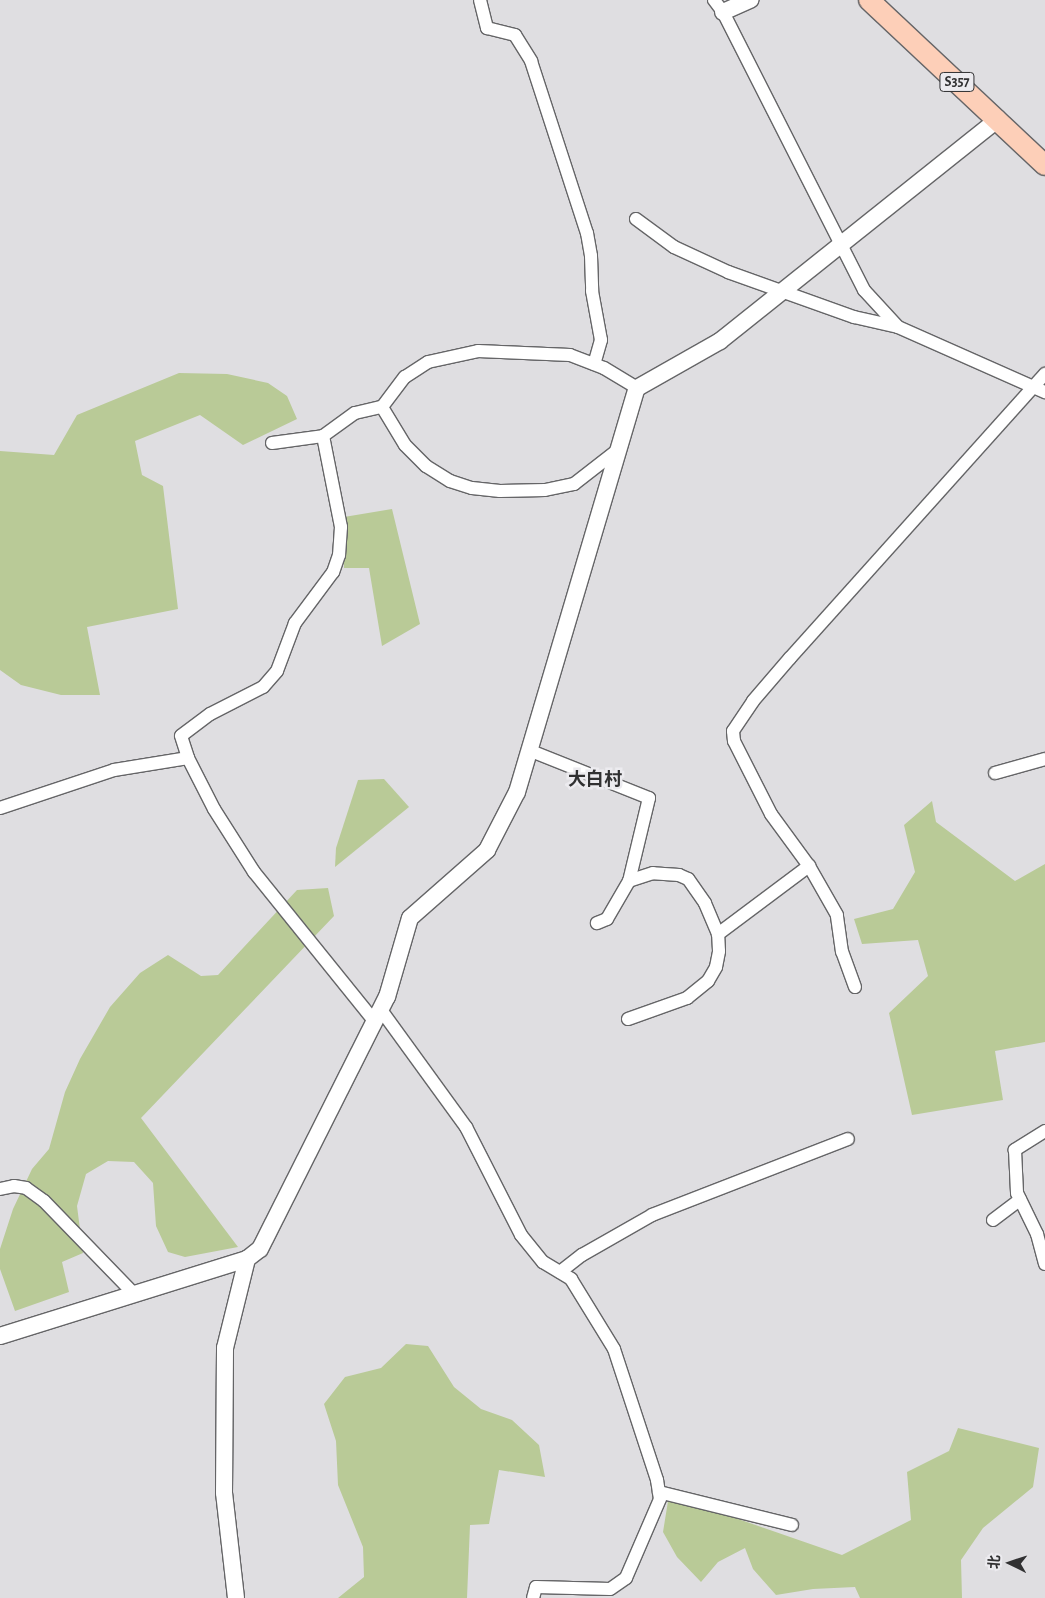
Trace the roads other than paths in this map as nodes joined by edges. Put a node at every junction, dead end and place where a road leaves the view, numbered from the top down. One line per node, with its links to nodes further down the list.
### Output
1 (480, 0): 11 (street)
2 (750, 0): 4 (street)
3 (869, 0): 5 (main road, S357)
4 (719, 6): 8 (street)
5 (998, 119): 6 (main road, S357); 8 (street)
6 (1045, 165)
7 (636, 219): 9 (street)
8 (842, 244): 9 (street); 10 (street)
9 (784, 290): 10 (street); 14 (street)
10 (898, 327): 13 (street)
11 (594, 364): 14 (street); 16 (street)
12 (1045, 374): 13 (street)
13 (1033, 387): 15 (street); 25 (street)
14 (637, 388): 19 (street)
15 (1045, 392)
16 (382, 407): 17 (street); 19 (street)
17 (323, 436): 18 (street); 21 (street)
18 (272, 443)
19 (621, 448): 20 (street)
20 (531, 751): 26 (street); 30 (street)
21 (188, 758): 24 (street); 30 (street)
22 (1045, 759): 23 (street)
23 (996, 773)
24 (0, 808)
25 (809, 866): 28 (street); 29 (street)
26 (629, 880): 27 (street); 28 (street)
27 (597, 924)
28 (718, 934): 31 (street)
29 (855, 987)
30 (378, 1016): 37 (street); 39 (street)
31 (628, 1019)
32 (1045, 1131): 35 (street)
33 (848, 1139): 39 (street)
34 (0, 1190): 40 (street)
35 (1020, 1200): 36 (street); 38 (street)
36 (993, 1220)
37 (246, 1259): 40 (street); 44 (street)
38 (1045, 1264)
39 (560, 1272): 42 (street)
40 (134, 1294): 41 (street)
41 (0, 1336)
42 (659, 1492): 43 (street); 45 (street)
43 (792, 1525)
44 (236, 1598)
45 (533, 1598)

